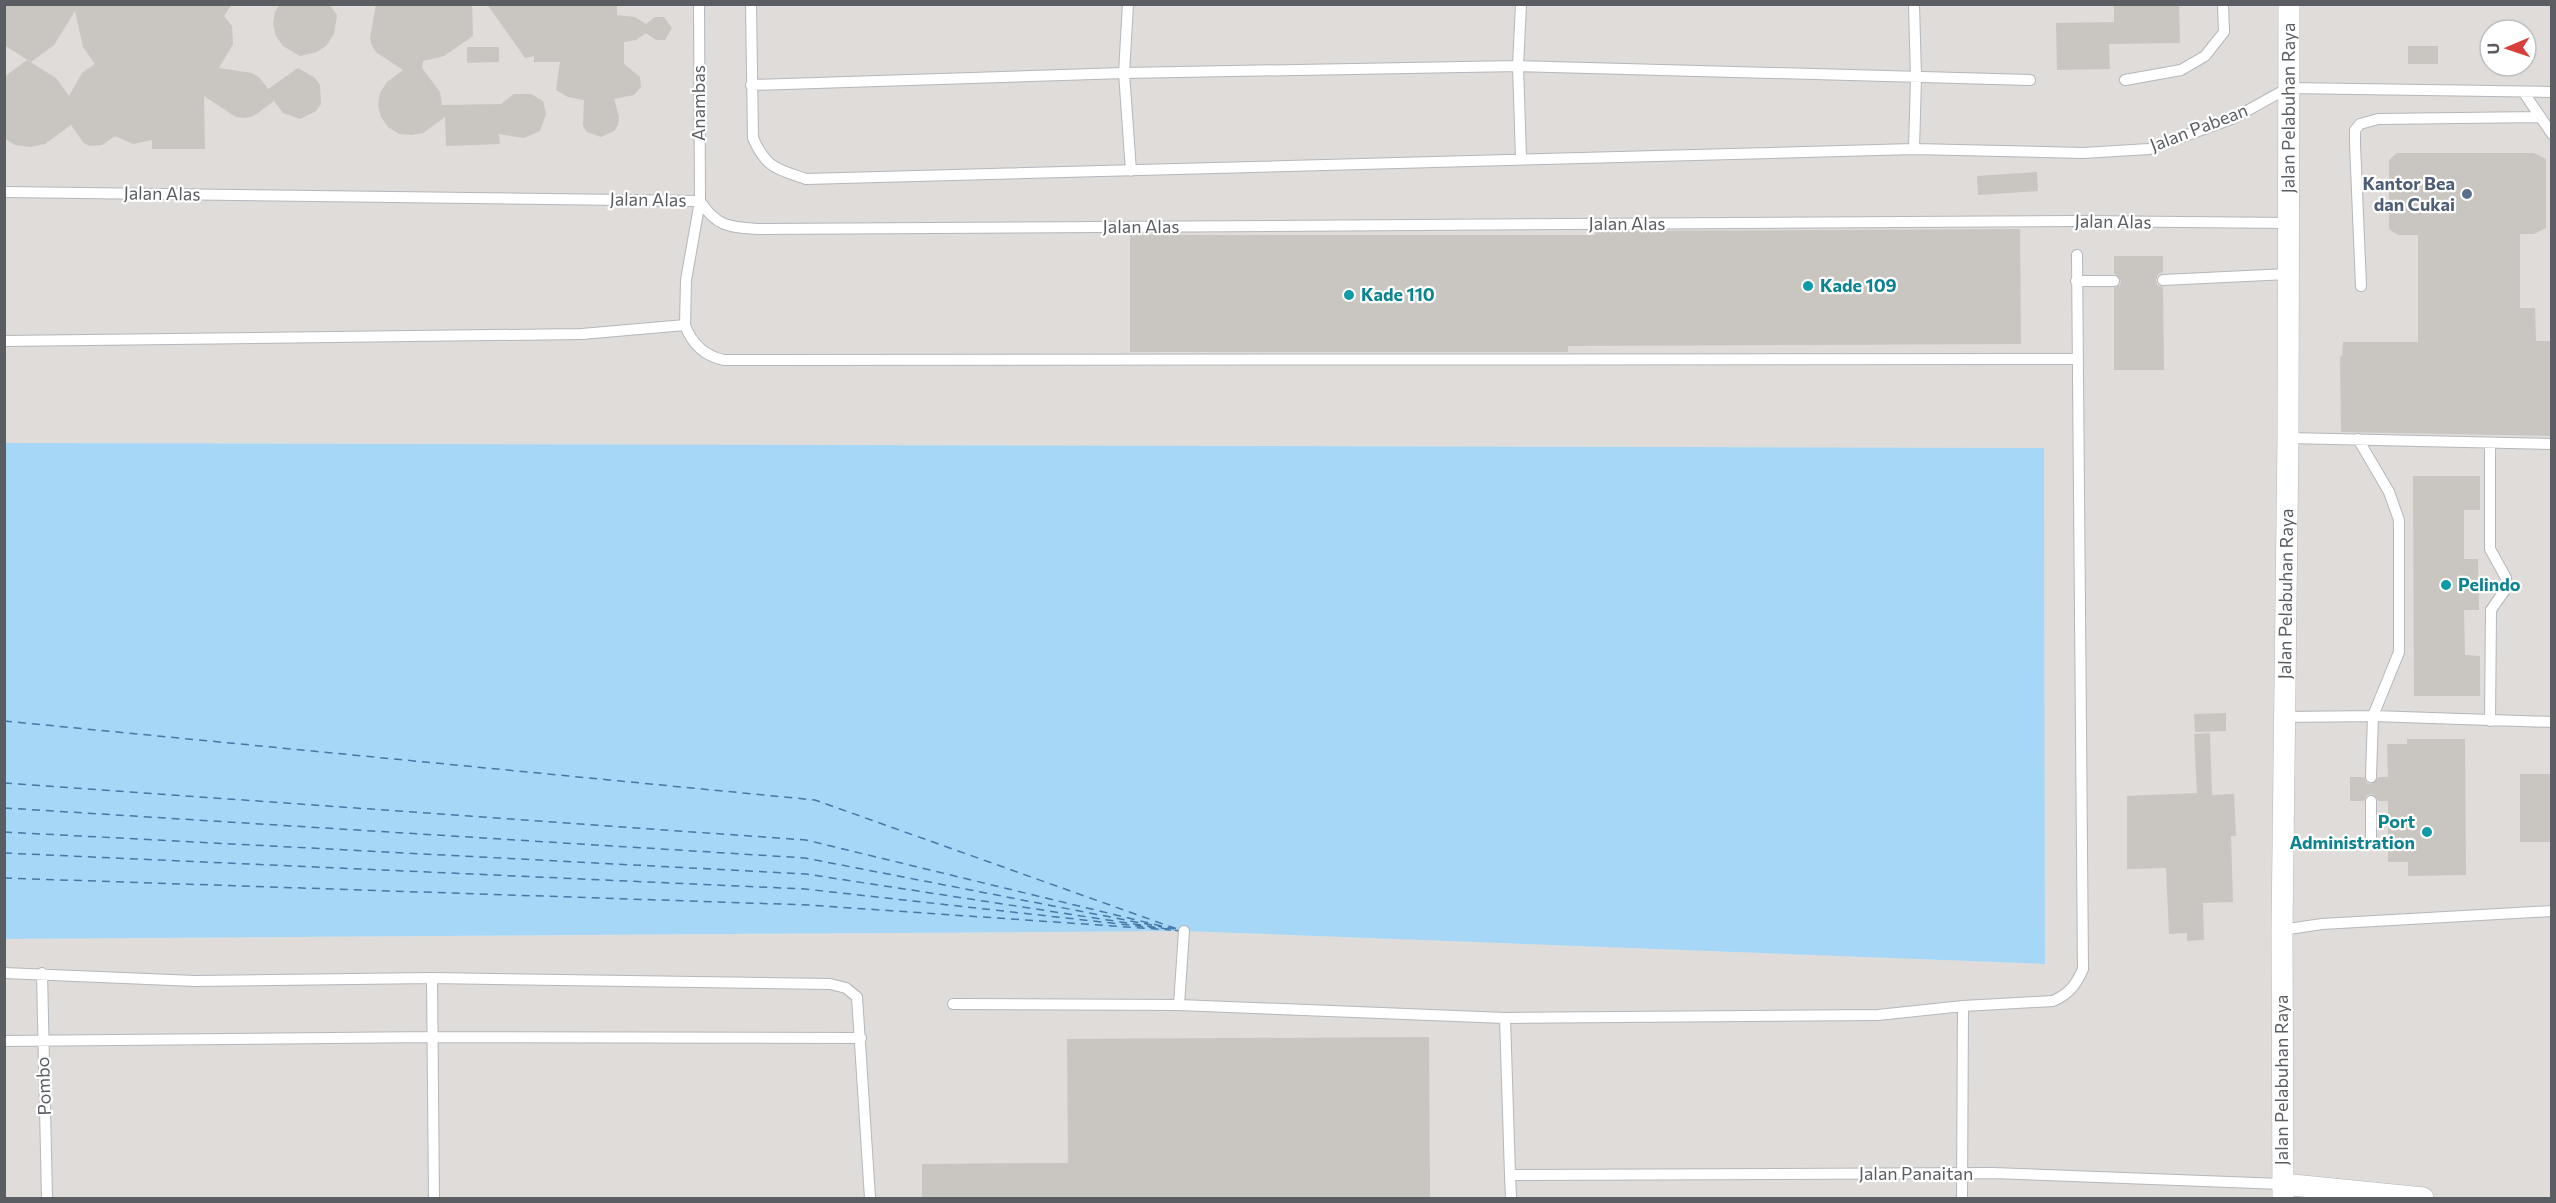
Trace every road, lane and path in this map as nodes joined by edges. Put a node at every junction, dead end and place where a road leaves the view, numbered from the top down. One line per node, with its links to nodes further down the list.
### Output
1 (699, 4): 23 (lane, Anambas)
2 (751, 4): 13 (lane, Jalan Pabean)
3 (1128, 4): 9 (lane)
4 (1521, 4): 8 (lane)
5 (1914, 4): 10 (lane)
6 (2223, 4): 12 (lane)
7 (2289, 4): 14 (street, Jalan Pelabuhan Raya)
8 (1518, 66): 9 (lane); 10 (lane); 20 (lane)
9 (1124, 73): 13 (lane); 21 (lane)
10 (1916, 78): 11 (lane); 19 (lane)
11 (2030, 80)
12 (2125, 80)
13 (751, 85): 21 (lane, Jalan Pabean)
14 (2288, 88): 16 (lane); 19 (lane, Jalan Pabean); 24 (street, Jalan Pelabuhan Raya)
15 (2552, 92): 16 (lane)
16 (2524, 93): 17 (lane)
17 (2539, 117): 18 (lane); 30 (lane)
18 (2552, 134)
19 (1914, 149): 20 (lane, Jalan Pabean)
20 (1521, 158): 21 (lane, Jalan Pabean)
21 (1131, 171)
22 (4, 192): 23 (lane, Jalan Alas)
23 (700, 201): 24 (lane, Jalan Alas); 31 (lane, Anambas)
24 (2288, 223): 26 (street, Jalan Pelabuhan Raya)
25 (2077, 255): 28 (lane)
26 (2288, 274): 27 (lane); 34 (street, Jalan Pelabuhan Raya)
27 (2163, 280)
28 (2076, 281): 29 (lane); 33 (lane)
29 (2114, 281)
30 (2361, 286)
31 (685, 325): 32 (lane); 33 (lane)
32 (4, 341)
33 (2077, 359): 53 (lane)
34 (2288, 438): 35 (lane); 39 (street, Jalan Pelabuhan Raya)
35 (2358, 440): 36 (lane); 38 (lane)
36 (2490, 444): 37 (lane); 40 (lane)
37 (2552, 444)
38 (2373, 716): 39 (lane); 40 (lane); 42 (lane)
39 (2283, 717): 46 (street, Jalan Pelabuhan Raya)
40 (2490, 721): 41 (lane)
41 (2552, 722)
42 (2371, 777)
43 (2371, 801): 44 (lane)
44 (2370, 837)
45 (2552, 911): 46 (lane)
46 (2282, 930): 61 (street, Jalan Pelabuhan Raya)
47 (1184, 931): 52 (lane)
48 (4, 973): 49 (lane)
49 (42, 973): 50 (lane); 58 (lane, Pombo)
50 (432, 978): 55 (lane); 56 (lane)
51 (953, 1004): 52 (lane)
52 (1179, 1005): 54 (lane)
53 (1963, 1006): 54 (lane); 60 (lane)
54 (1504, 1018): 59 (lane)
55 (433, 1037): 56 (lane); 58 (lane); 63 (lane)
56 (861, 1038): 64 (lane)
57 (4, 1041): 58 (lane)
58 (43, 1041): 62 (lane, Pombo)
59 (1510, 1174): 60 (lane, Jalan Panaitan); 65 (lane)
60 (1962, 1174): 61 (lane, Jalan Panaitan); 66 (lane)
61 (2283, 1191): 67 (street)
62 (47, 1198)
63 (434, 1198)
64 (870, 1198)
65 (1511, 1198)
66 (1962, 1198)
67 (2409, 1198)

